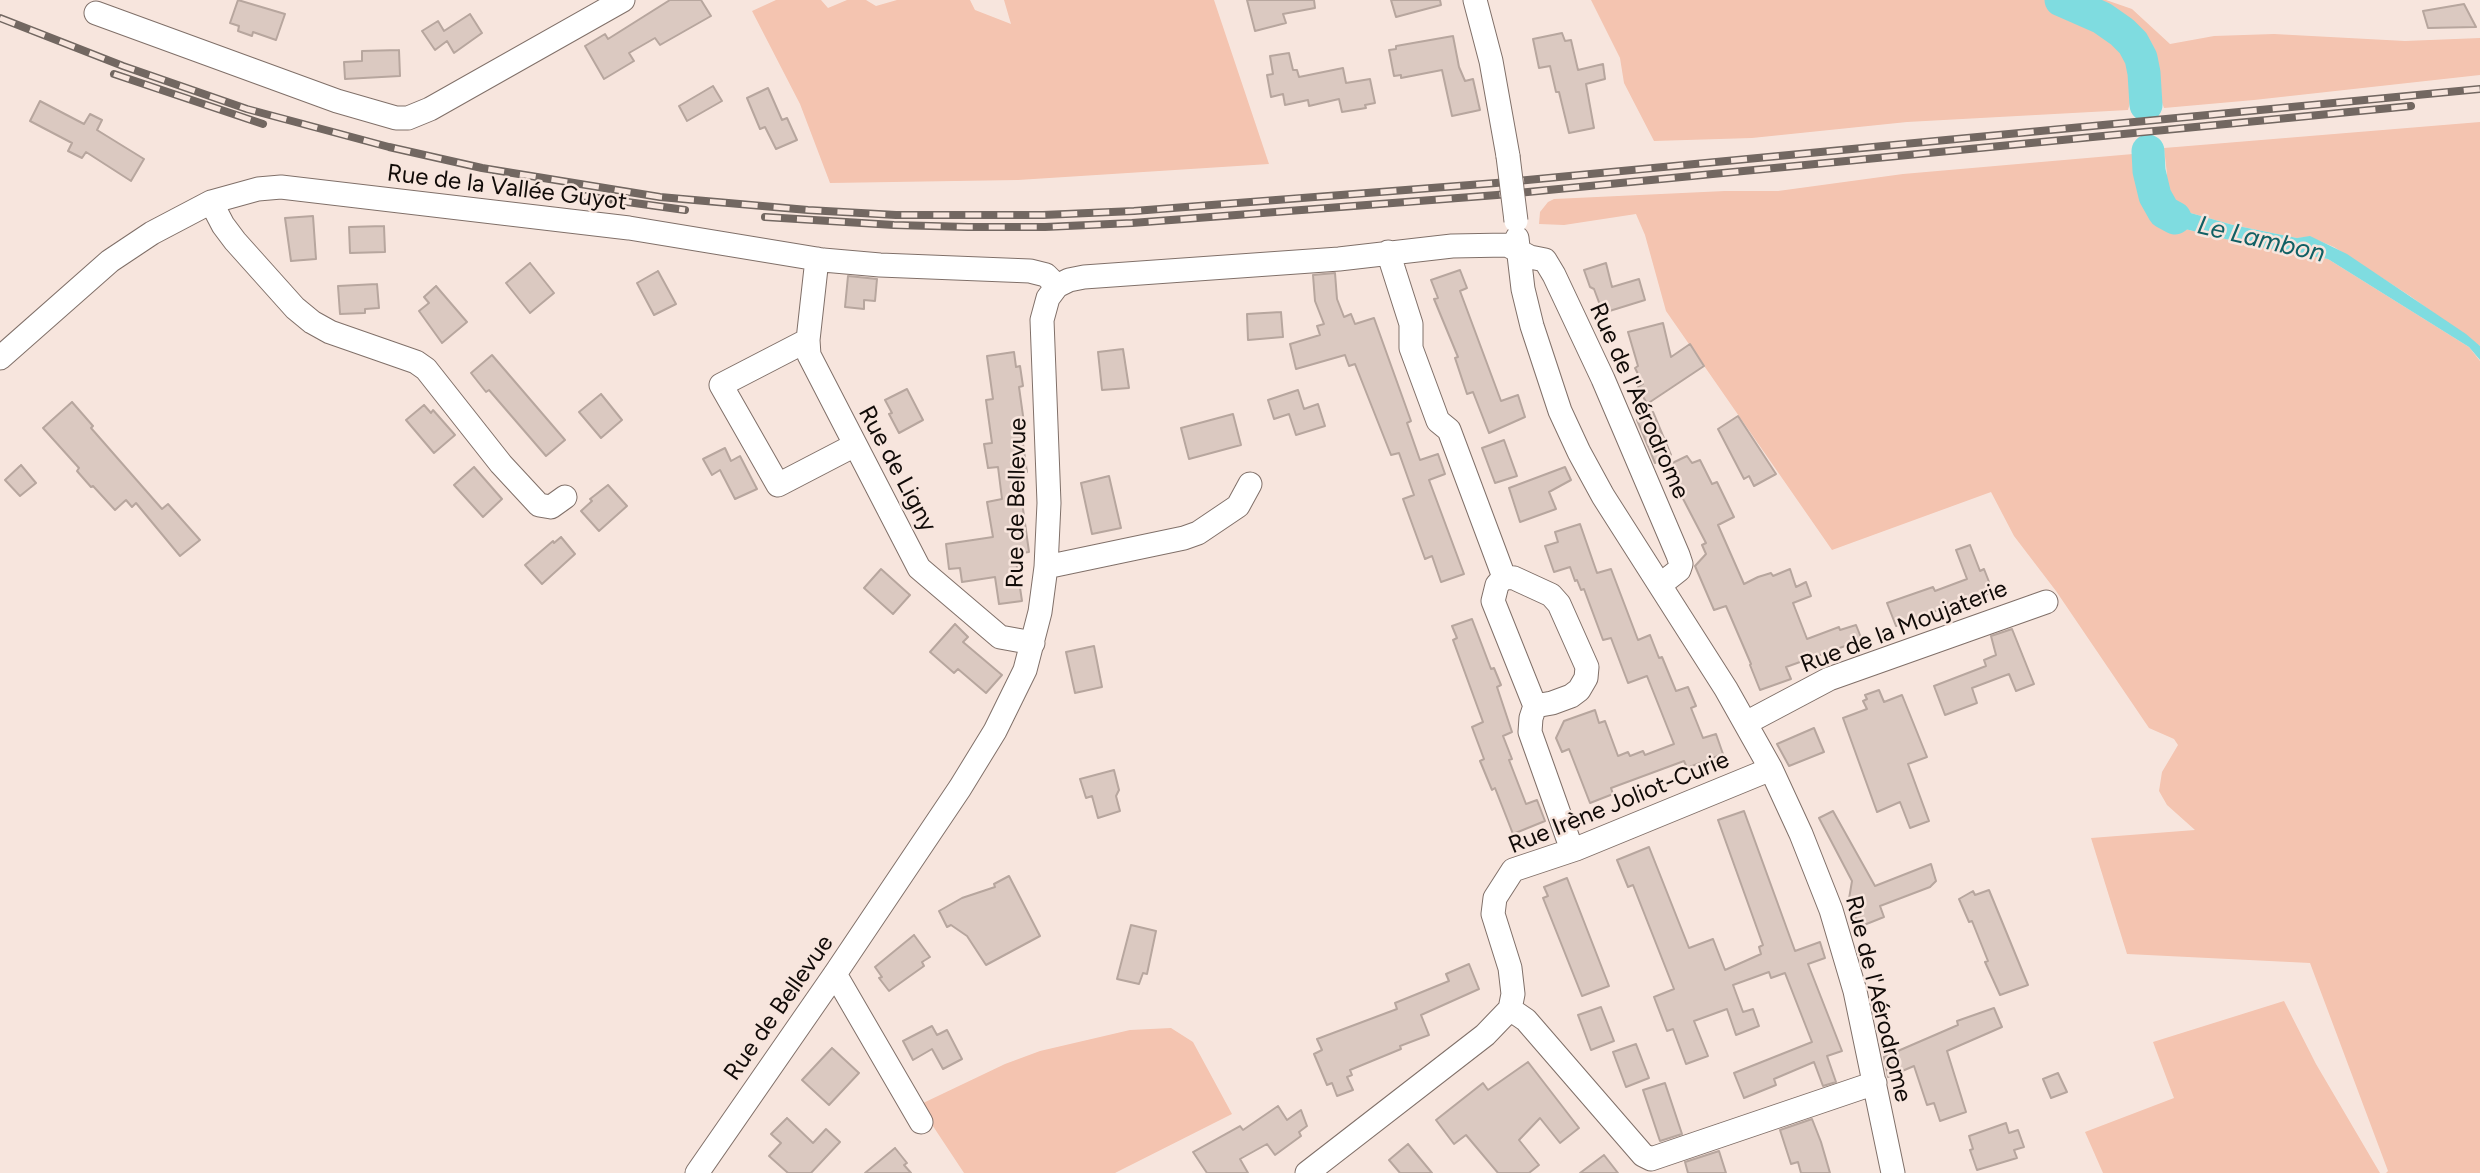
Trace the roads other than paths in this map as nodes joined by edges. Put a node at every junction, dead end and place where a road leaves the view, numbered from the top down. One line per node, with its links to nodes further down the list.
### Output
1 (623, 0): 3 (street)
2 (1475, 0): 5 (street, Rue de l'Aérodrome, bridge)
3 (96, 13)
4 (211, 202): 7 (street, Rue de la Vallée Guyot); 10 (street, Rue de la Vallée Guyot); 13 (street)
5 (1518, 249): 6 (street); 16 (street, Rue de l'Aérodrome); 16 (street, Rue de l'Aérodrome)
6 (1388, 252): 8 (street); 15 (street)
7 (817, 260): 8 (street, Rue de la Vallée Guyot); 9 (street, Rue de Ligny)
8 (1057, 286): 14 (street, Rue de Bellevue)
9 (808, 340): 11 (street, Rue de Ligny); 11 (street)
10 (0, 358)
11 (855, 445): 18 (street, Rue de Ligny)
12 (1250, 484): 14 (street)
13 (565, 497)
14 (1046, 567): 18 (street, Rue de Bellevue)
15 (1504, 577): 19 (street); 19 (street)
16 (1660, 585): 20 (street, Rue de l'Aérodrome)
17 (2046, 602): 20 (street, Rue de la Moujaterie)
18 (1033, 643): 23 (street, Rue de Bellevue)
19 (1535, 706): 22 (street)
20 (1746, 723): 21 (street, Rue de l'Aérodrome)
21 (1771, 769): 22 (street, Rue Irène Joliot-Curie); 25 (street, Rue de l'Aérodrome)
22 (1572, 850): 24 (street, Rue Irène Joliot-Curie)
23 (835, 974): 26 (street); 27 (street, Rue de Bellevue)
24 (1510, 1009): 25 (street); 28 (street)
25 (1875, 1083): 29 (street, Rue de l'Aérodrome)
26 (921, 1122)
27 (696, 1173)
28 (1307, 1173)
29 (1893, 1173)

